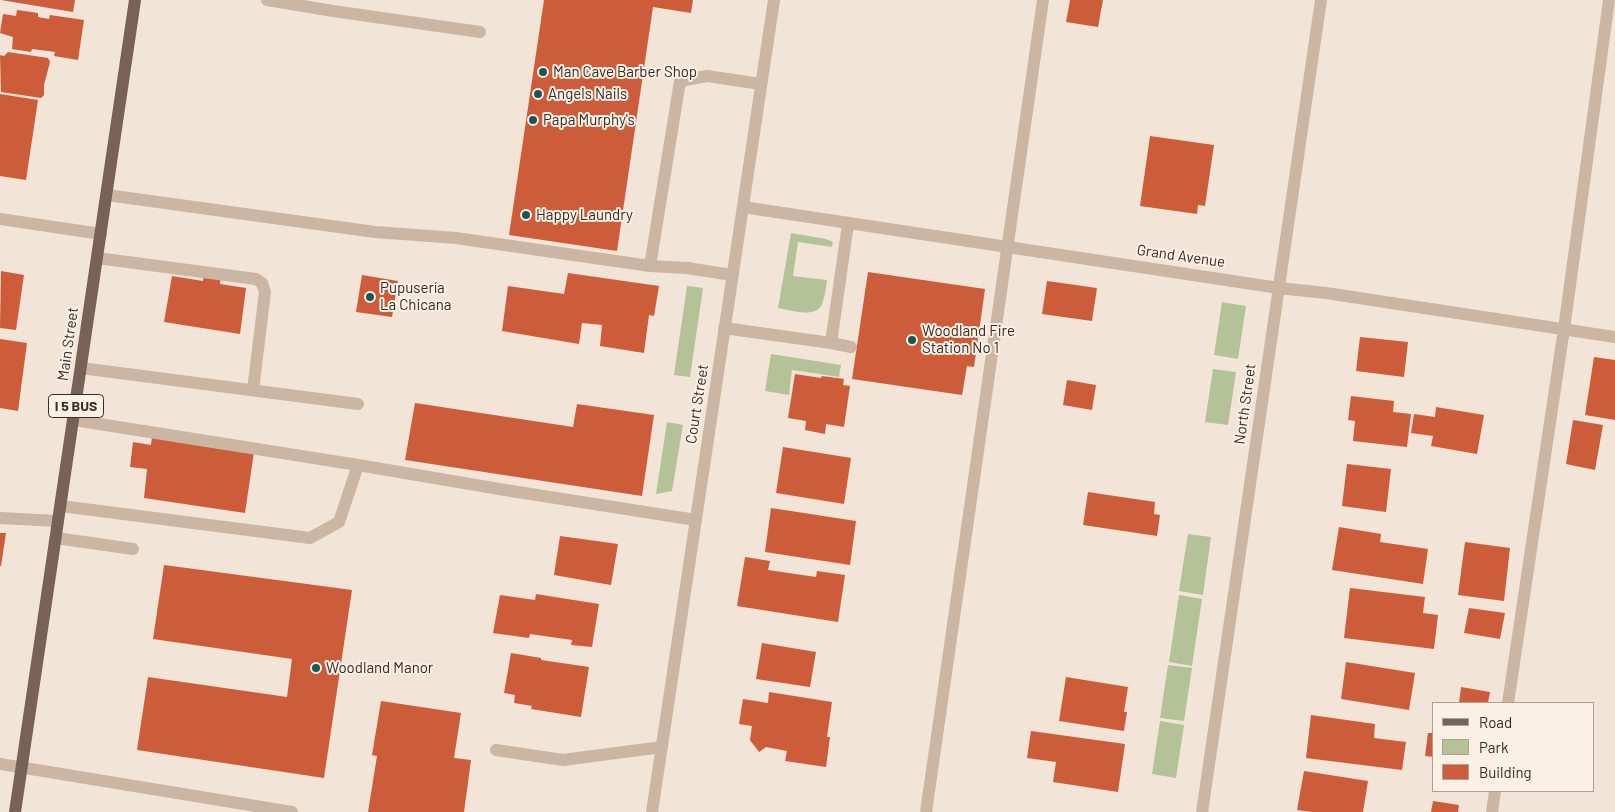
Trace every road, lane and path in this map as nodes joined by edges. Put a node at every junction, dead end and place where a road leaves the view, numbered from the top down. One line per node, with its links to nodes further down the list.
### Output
1 (136, 0): 9 (main road, Main Street / I 5 BUS)
2 (267, 0): 7 (street)
3 (774, 0): 8 (street, Court Street)
4 (1043, 0): 14 (street)
5 (1321, 0): 18 (street, North Street)
6 (1610, 0): 20 (street)
7 (480, 32)
8 (761, 84): 10 (street, Court Street); 16 (street)
9 (107, 195): 13 (main road, Main Street / I 5 BUS); 16 (street)
10 (743, 207): 12 (street, Grand Avenue); 17 (street, Court Street)
11 (0, 219): 13 (street)
12 (848, 224): 14 (street, Grand Avenue); 22 (street)
13 (101, 234): 15 (main road, Main Street / I 5 BUS)
14 (1008, 248): 18 (street, Grand Avenue); 44 (street)
15 (98, 258): 24 (main road, Main Street / I 5 BUS); 25 (street)
16 (650, 266): 17 (street)
17 (732, 275): 19 (street, Court Street)
18 (1279, 288): 20 (street, Grand Avenue); 45 (street, North Street)
19 (724, 328): 22 (street); 31 (street, Court Street)
20 (1564, 329): 21 (street, Grand Avenue); 35 (street)
21 (1615, 336)
22 (831, 344): 23 (street)
23 (851, 347)
24 (81, 368): 25 (street); 27 (main road, Main Street / I 5 BUS)
25 (253, 390): 26 (street)
26 (358, 404)
27 (74, 420): 28 (street); 29 (main road, Main Street / I 5 BUS)
28 (358, 465): 29 (street); 31 (street)
29 (61, 506): 32 (main road, Main Street / I 5 BUS)
30 (0, 518): 32 (street)
31 (696, 520): 36 (street, Court Street)
32 (58, 521): 33 (main road, Main Street / I 5 BUS)
33 (56, 538): 34 (street); 39 (main road, Main Street / I 5 BUS)
34 (133, 550)
35 (1508, 702)
36 (662, 747): 37 (street); 43 (street, Court Street)
37 (496, 750)
38 (0, 764): 39 (street)
39 (22, 767): 41 (main road, Main Street / I 5 BUS); 42 (street)
40 (1495, 792): 46 (street)
41 (15, 812)
42 (292, 812)
43 (652, 812)
44 (926, 812)
45 (1202, 812)
46 (1492, 812)

